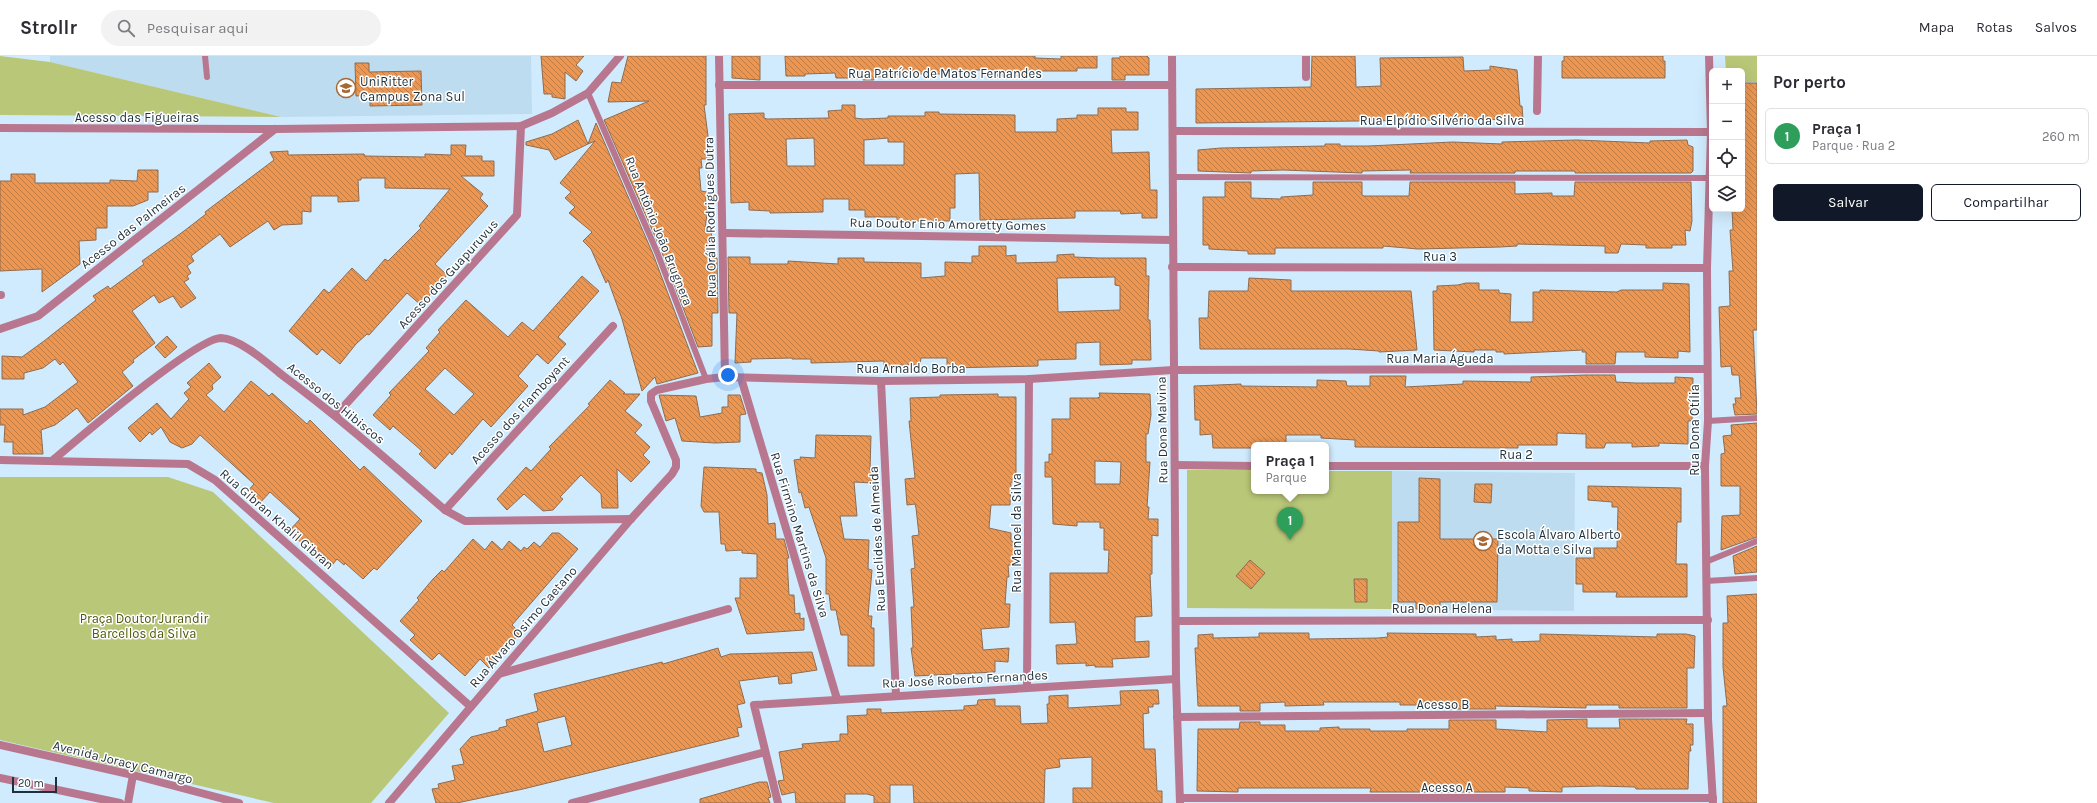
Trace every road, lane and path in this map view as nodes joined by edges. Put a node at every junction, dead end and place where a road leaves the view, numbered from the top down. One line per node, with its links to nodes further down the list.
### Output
1 (205, 56): 8 (lane)
2 (620, 56): 12 (street)
3 (719, 56): 10 (street, Rua Orália Rodrigues Dutra)
4 (1172, 56): 11 (street, Rua Dona Malvina)
5 (1306, 56): 9 (street)
6 (1538, 56): 14 (street)
7 (1709, 56): 13 (street, Rua Dona Otília)
8 (207, 77)
9 (1306, 77)
10 (719, 85): 11 (street, Rua Patrício de Matos Fernandes); 25 (street, Rua Orália Rodrigues Dutra)
11 (1172, 85): 18 (street, Rua Dona Malvina)
12 (588, 93): 15 (street); 35 (lane, Rua Antônio João Brugnera)
13 (1710, 104)
14 (1537, 111)
15 (521, 126): 17 (street, Acesso das Figueiras); 38 (street, Acesso dos Guapuruvus)
16 (0, 128): 17 (street, Acesso das Figueiras)
17 (275, 130): 30 (street, Acesso das Palmeiras)
18 (1173, 131): 19 (street, Rua Elpídio Silvério da Silva); 22 (street, Rua Dona Malvina)
19 (1709, 132)
20 (1711, 140): 21 (street, Rua Dona Otília)
21 (1710, 176)
22 (1173, 177): 23 (lane); 26 (street, Rua Dona Malvina)
23 (1709, 178)
24 (1709, 208): 28 (street, Rua Dona Otília)
25 (724, 233): 26 (street, Rua Doutor Enio Amoretty Gomes); 33 (street, Rua Orália Rodrigues Dutra)
26 (1172, 240): 27 (street, Rua Dona Malvina)
27 (1172, 268): 28 (street, Rua 3); 32 (street, Rua Dona Malvina)
28 (1707, 268): 31 (street, Rua Dona Otília)
29 (613, 326): 48 (street, Acesso dos Flamboyant)
30 (0, 330)
31 (1706, 369): 32 (street, Rua Maria Águeda); 40 (street, Rua Dona Otília)
32 (1173, 370): 36 (street, Rua Arnaldo Borba); 43 (street, Rua Dona Malvina)
33 (725, 377): 34 (street, Rua Arnaldo Borba); 35 (street, Rua Arnaldo Borba)
34 (741, 378): 37 (street, Rua Arnaldo Borba); 61 (street, Rua Firmino Martins da Silva)
35 (706, 379): 47 (street, Rua Arnaldo Borba)
36 (1029, 379): 37 (street, Rua Arnaldo Borba); 59 (street, Rua Manoel da Silva)
37 (881, 381): 60 (street, Rua Euclides de Almeida)
38 (336, 415): 42 (street, Acesso dos Hibiscos); 48 (street, Acesso dos Hibiscos)
39 (1757, 418): 40 (lane)
40 (1708, 421): 46 (street, Rua Dona Otília)
41 (0, 460): 42 (street, Rua Gibran Khalil Gibran)
42 (53, 460): 62 (street, Rua Gibran Khalil Gibran)
43 (1175, 466): 44 (street); 56 (street, Rua Dona Malvina)
44 (1251, 466)
45 (1329, 466): 46 (street, Rua 2)
46 (1705, 466): 51 (street, Rua Dona Otília)
47 (676, 467): 49 (street, Rua Álvaro Osimo Caetano)
48 (445, 510): 49 (street, Acesso dos Hibiscos)
49 (631, 519): 57 (street, Rua Álvaro Osimo Caetano)
50 (1757, 541): 51 (lane)
51 (1708, 561): 53 (street, Rua Dona Otília)
52 (1757, 578): 53 (lane)
53 (1706, 581): 55 (street, Rua Dona Otília)
54 (728, 609): 57 (street)
55 (1708, 620): 56 (street, Rua Dona Helena); 63 (street, Rua Dona Otília)
56 (1176, 621): 58 (street, Rua Dona Malvina)
57 (499, 674): 62 (street, Rua Álvaro Osimo Caetano)
58 (1176, 679): 59 (street, Rua José Roberto Fernandes); 64 (street, Rua Dona Malvina)
59 (1027, 688): 60 (street, Rua José Roberto Fernandes)
60 (896, 695): 61 (street, Rua José Roberto Fernandes)
61 (837, 699): 66 (street, Rua José Roberto Fernandes)
62 (470, 706): 74 (street, Rua Álvaro Osimo Caetano)
63 (1708, 713): 64 (street, Acesso B); 70 (street, Rua Dona Otília)
64 (1177, 718): 69 (street, Rua Dona Malvina)
65 (0, 745): 67 (street, Avenida Joracy Camargo)
66 (765, 752): 75 (street); 76 (street)
67 (133, 775): 72 (street); 73 (street, Avenida Joracy Camargo)
68 (0, 778): 71 (street)
69 (1180, 800): 70 (street, Acesso A)
70 (1713, 801)
71 (120, 803)
72 (128, 803)
73 (239, 803)
74 (389, 803)
75 (572, 803)
76 (778, 803)

